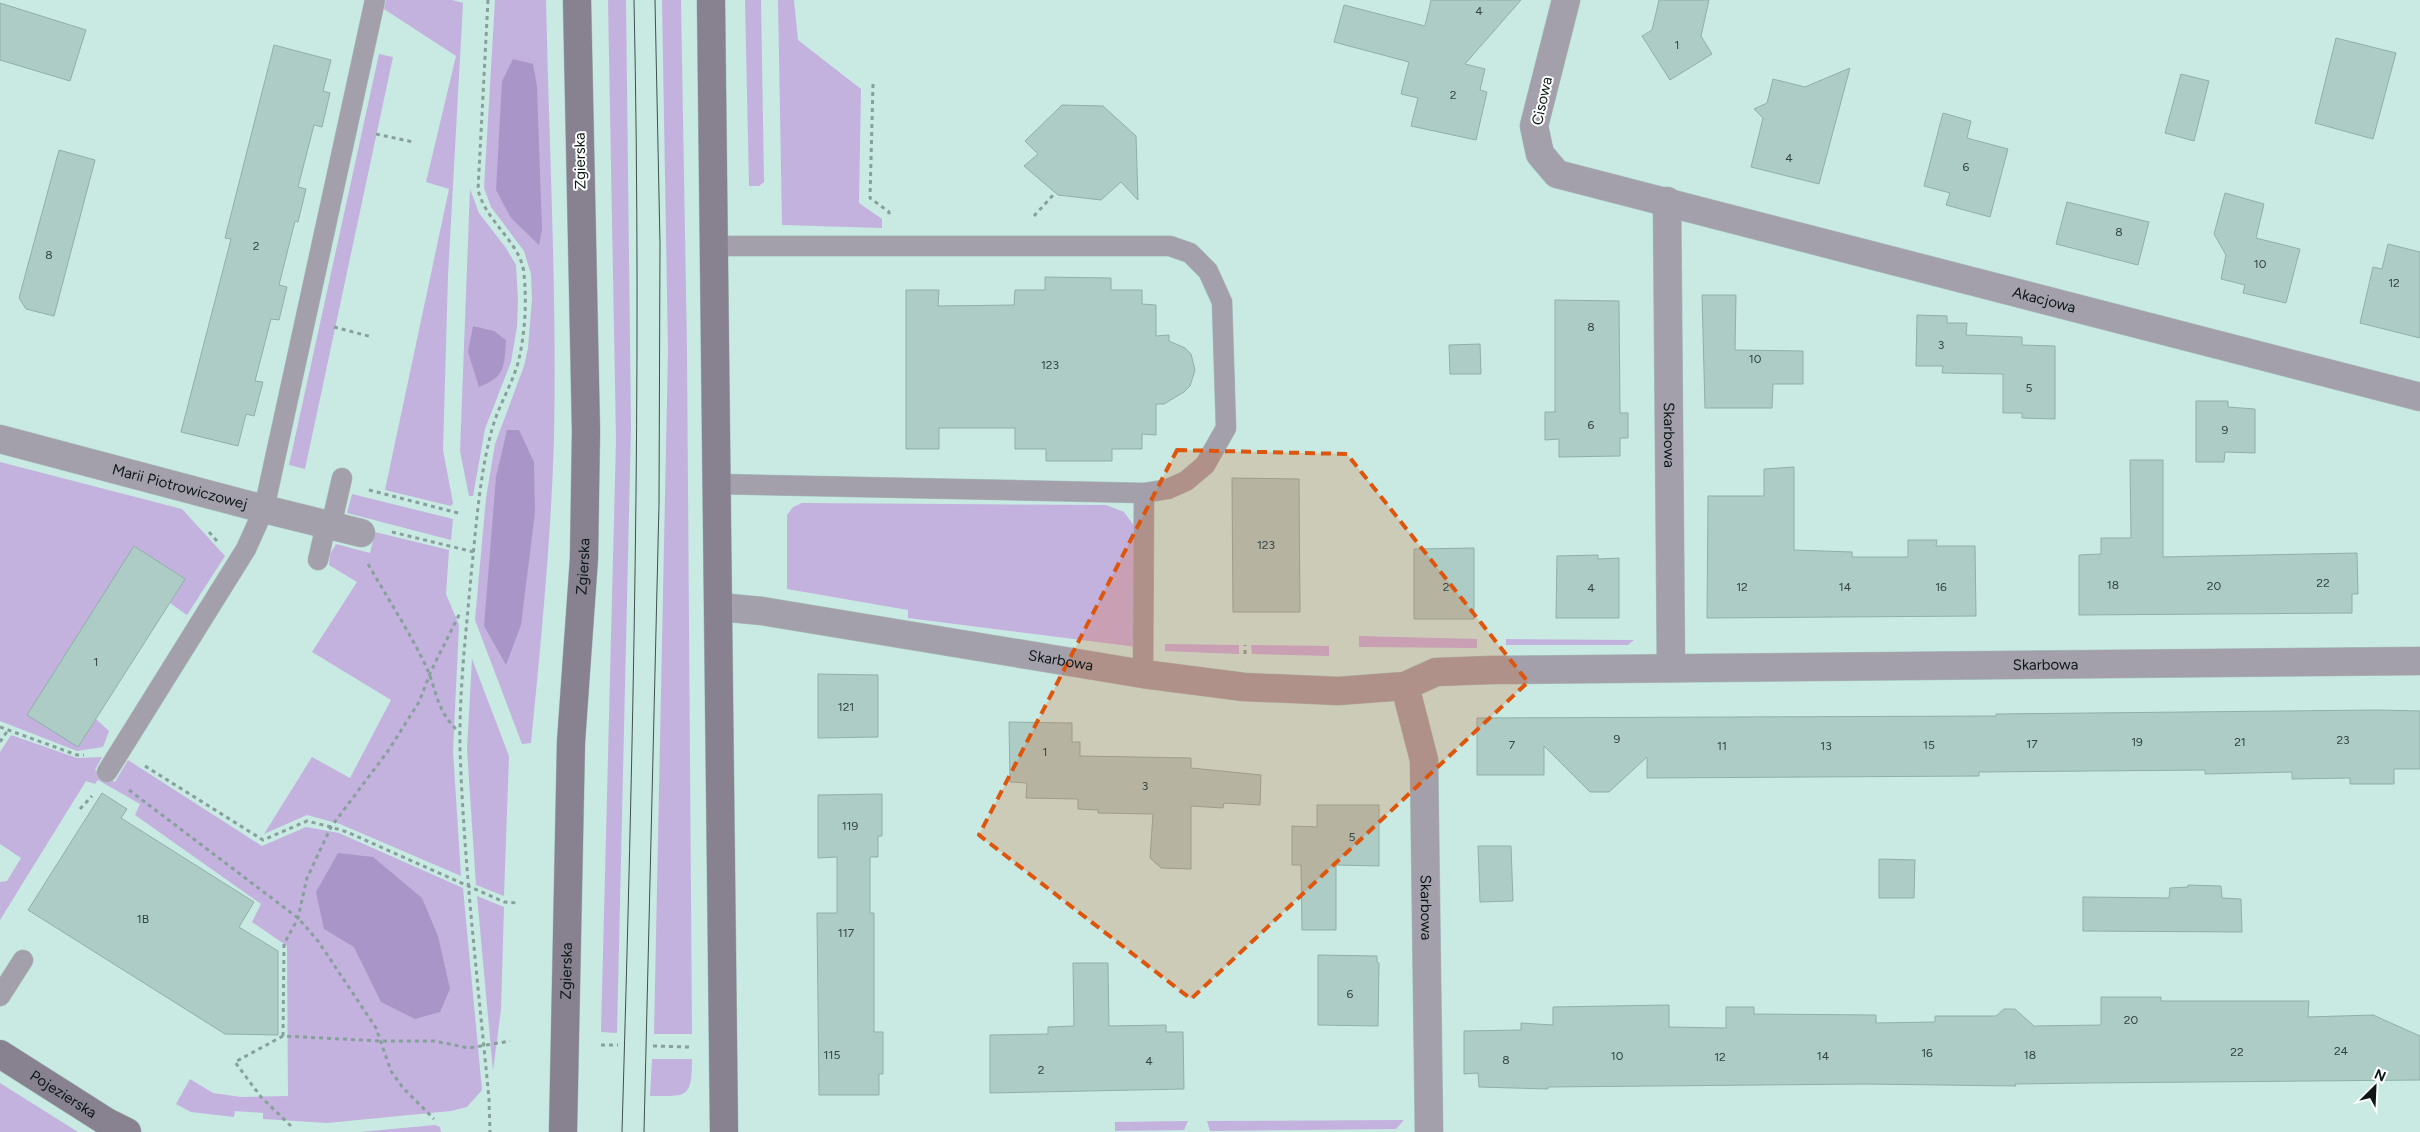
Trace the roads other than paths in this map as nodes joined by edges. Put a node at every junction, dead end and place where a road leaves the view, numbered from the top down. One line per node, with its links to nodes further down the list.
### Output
1 (375, 0): 12 (lane)
2 (577, 0): 25 (main road, Zgierska)
3 (711, 0): 6 (main road)
4 (1566, 0): 5 (street, Cisowa)
5 (1667, 201): 7 (street, Akacjowa); 17 (street, Skarbowa)
6 (715, 246): 10 (main road); 11 (lane)
7 (2420, 397)
8 (0, 439): 12 (street, Marii Piotrowiczowej)
9 (342, 478): 13 (lane)
10 (718, 484): 11 (lane); 15 (main road)
11 (1144, 493): 18 (lane)
12 (264, 509): 13 (street, Marii Piotrowiczowej); 20 (lane)
13 (341, 528): 14 (lane)
14 (318, 560)
15 (719, 607): 18 (street, Skarbowa); 26 (main road)
16 (2420, 661): 17 (street, Skarbowa)
17 (1671, 668): 19 (street, Skarbowa)
18 (1143, 674): 19 (street, Skarbowa)
19 (1405, 686): 27 (street, Skarbowa)
20 (107, 772)
21 (23, 960): 22 (lane)
22 (0, 996)
23 (0, 1054): 24 (main road, Pojezierska)
24 (127, 1132)
25 (563, 1132)
26 (724, 1132)
27 (1428, 1132)

